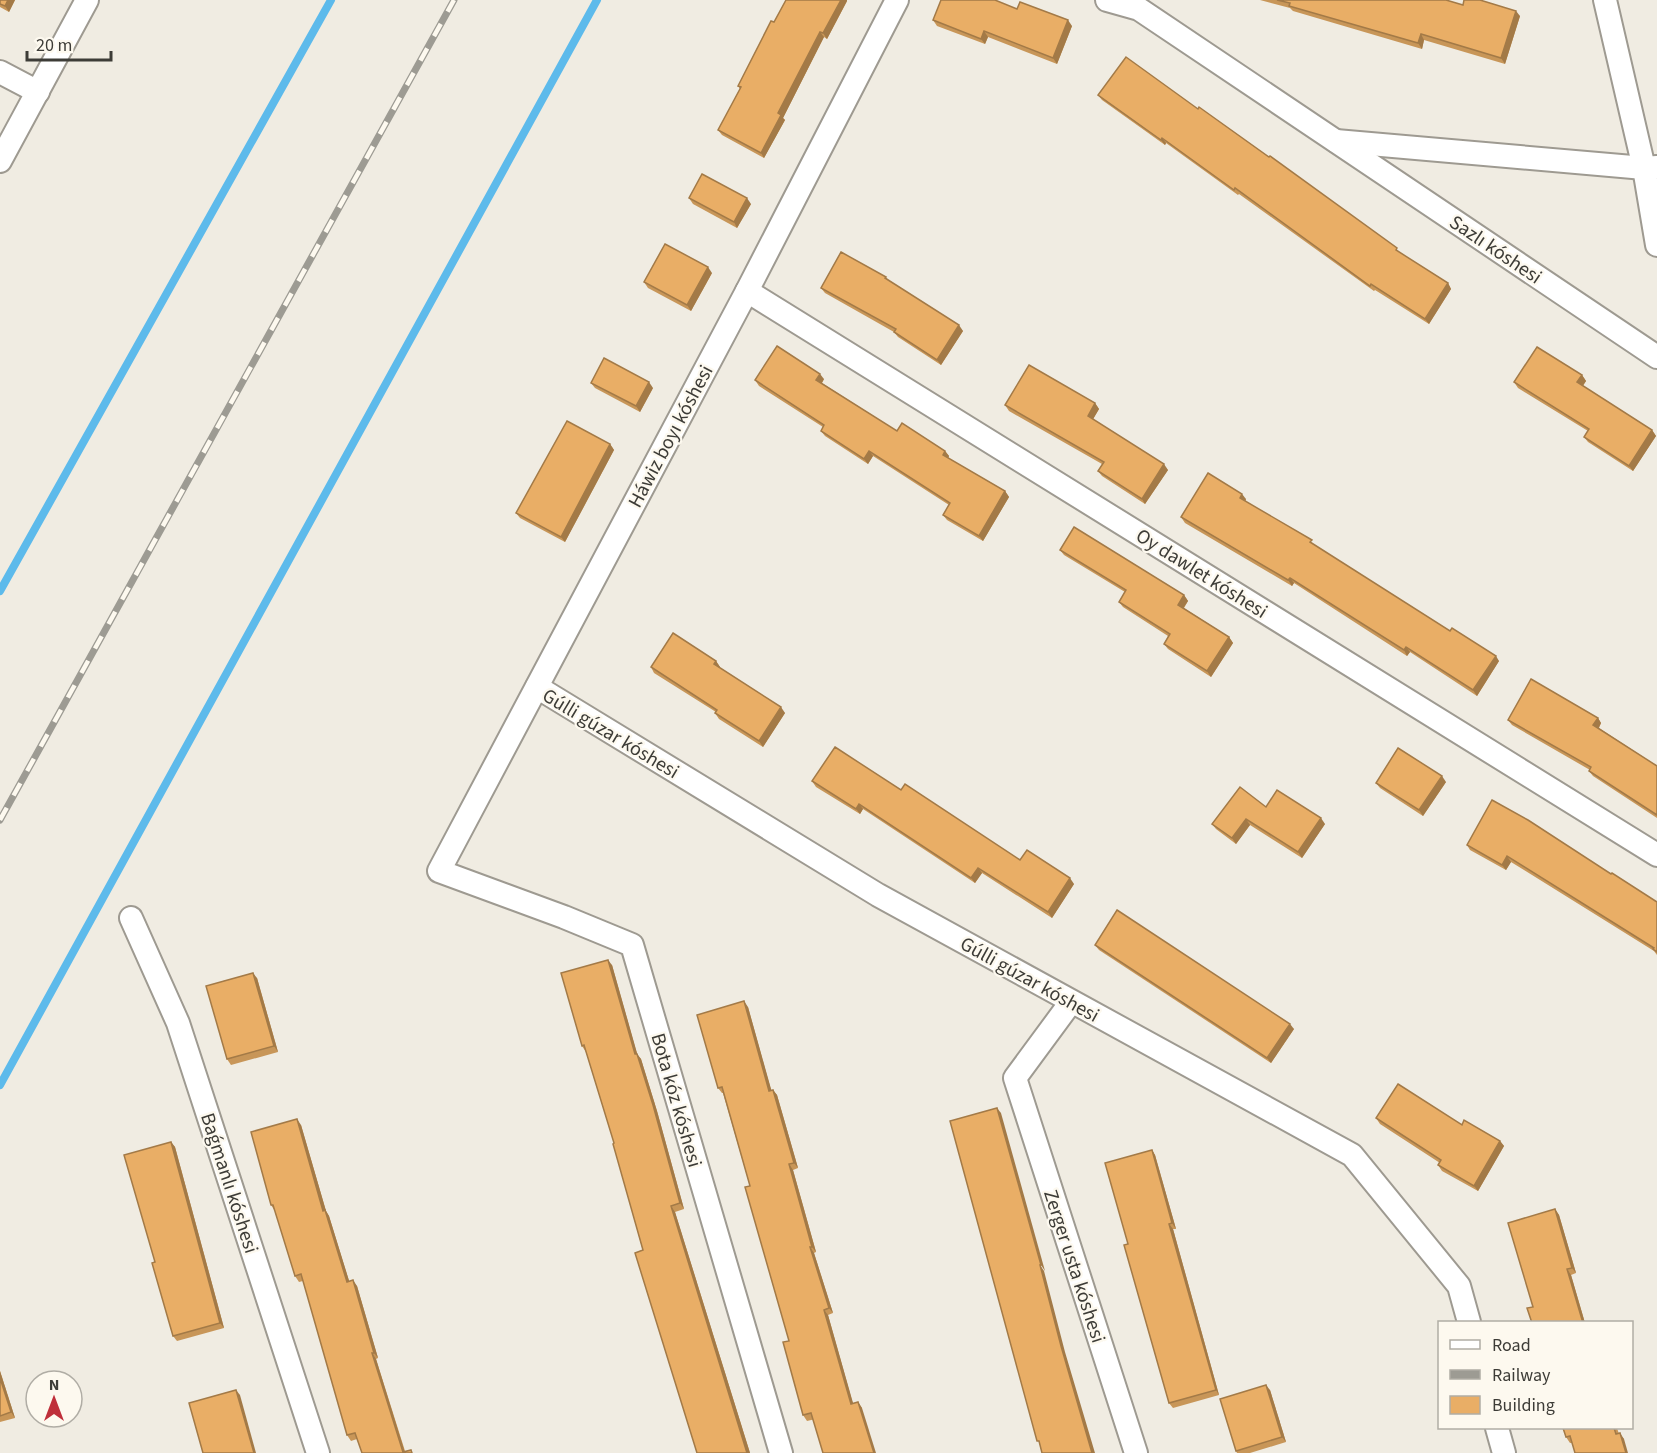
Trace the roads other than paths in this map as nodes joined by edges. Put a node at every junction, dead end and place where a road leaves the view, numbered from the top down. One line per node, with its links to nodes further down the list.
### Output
1 (87, 0): 6 (street)
2 (897, 0): 11 (street, Háwiz boyı kóshesi)
3 (1107, 0): 7 (street, Sazlı kóshesi)
4 (1605, 0): 9 (street)
5 (0, 72): 6 (street)
6 (38, 92): 8 (street)
7 (1335, 141): 9 (street, Sazlı kóshesi); 12 (street, Sazlı kóshesi)
8 (0, 161)
9 (1651, 167): 10 (street)
10 (1657, 244)
11 (747, 291): 13 (street, Háwiz boyı kóshesi); 14 (street, Oy dawlet kóshesi)
12 (1657, 357)
13 (537, 687): 15 (street, Háwiz boyı kóshesi); 17 (street, Gúlli gúzar kóshesi)
14 (1657, 855)
15 (439, 871): 21 (street, Bota kóz kóshesi)
16 (131, 918): 20 (street, Baǵmanlı kóshesi)
17 (1071, 1002): 18 (street, Gúlli gúzar kóshesi); 22 (street, Zerger usta kóshesi)
18 (1468, 1321)
19 (1497, 1429): 23 (street)
20 (318, 1453)
21 (781, 1453)
22 (1136, 1453)
23 (1504, 1453)

